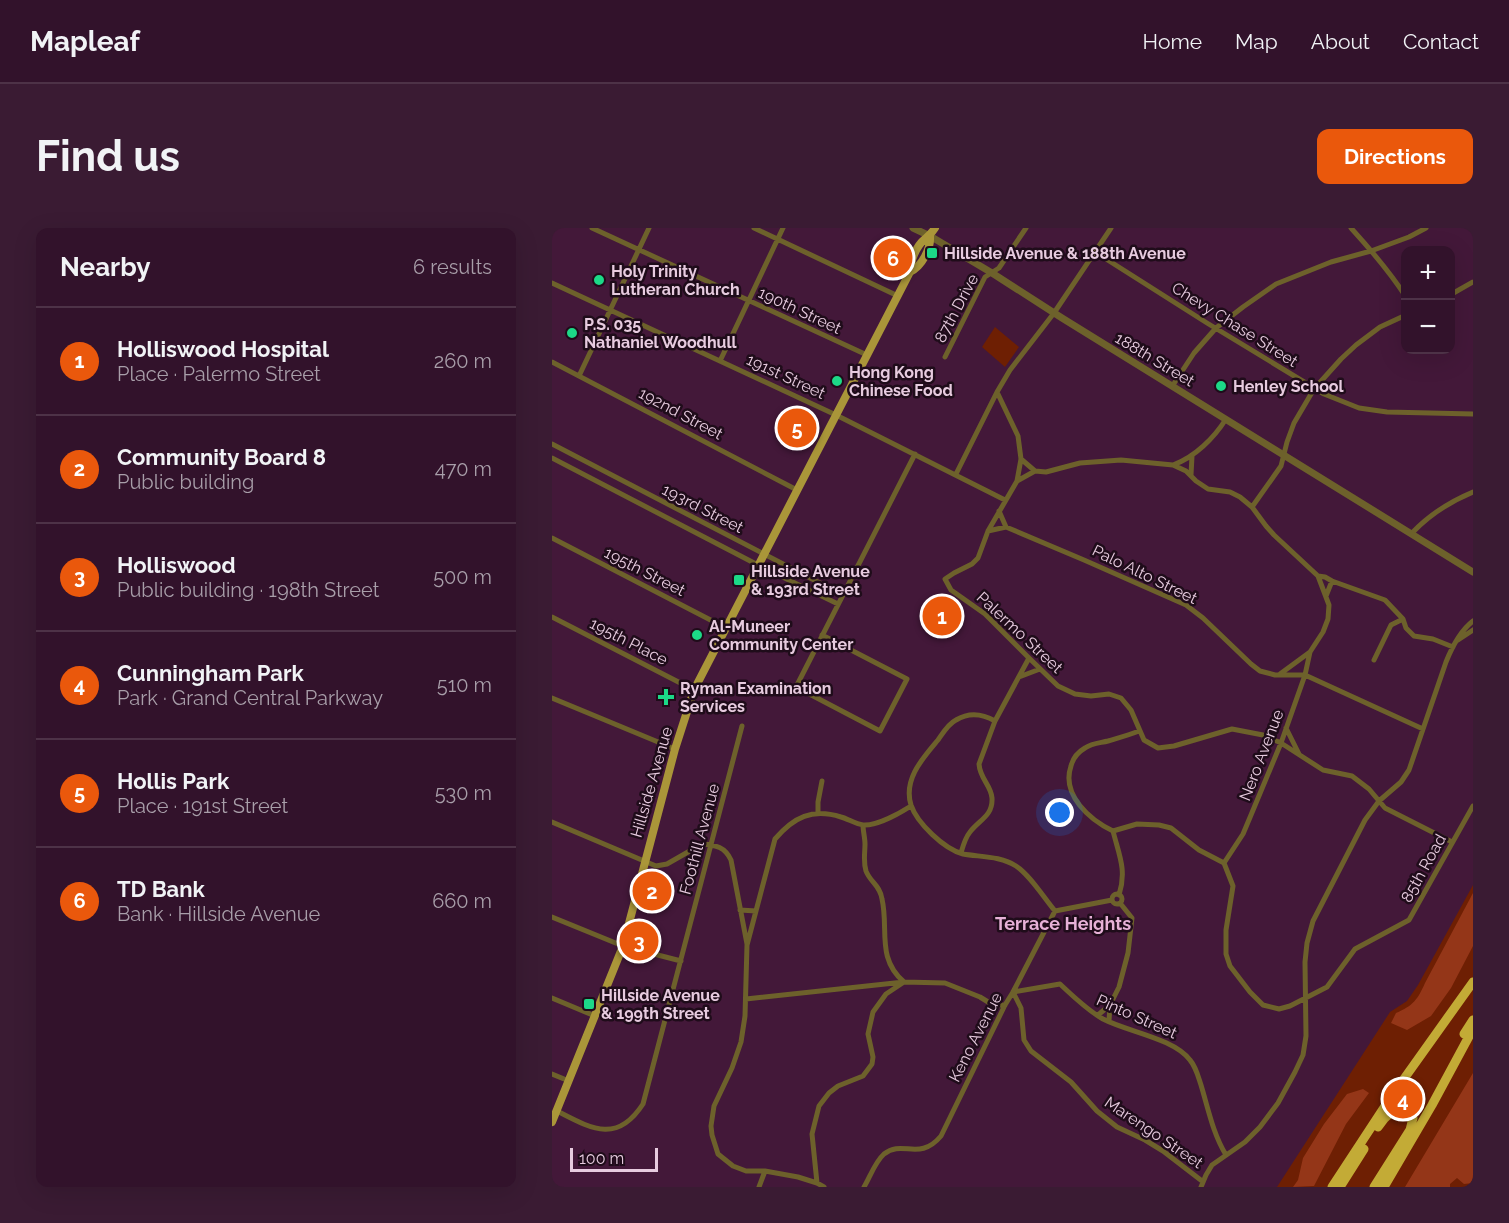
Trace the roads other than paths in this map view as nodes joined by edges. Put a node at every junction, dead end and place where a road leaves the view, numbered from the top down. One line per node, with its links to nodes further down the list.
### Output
1 (592, 228): 12 (street, 190th Street)
2 (649, 228): 12 (street)
3 (754, 228): 11 (street)
4 (783, 228): 11 (street)
5 (913, 228): 10 (street, 188th Street)
6 (1026, 228): 15 (street, 87th Drive)
7 (1111, 228): 14 (street)
8 (1351, 228): 13 (street)
9 (1426, 228): 13 (street)
10 (933, 232): 15 (street, 188th Street); 20 (main road, Hillside Avenue)
11 (778, 239): 20 (street); 21 (street)
12 (639, 250): 21 (street, 190th Street); 22 (street)
13 (1371, 251): 18 (street); 25 (street)
14 (1095, 252): 23 (street); 25 (street, Chevy Chase Street)
15 (992, 273): 23 (street, 188th Street); 27 (street, 87th Drive)
16 (1473, 282): 19 (street)
17 (552, 283): 22 (street, 191st Street)
18 (1401, 290)
19 (1455, 292)
20 (898, 296): 26 (main road, Hillside Avenue)
21 (749, 301): 26 (street, 190th Street); 28 (street)
22 (610, 310): 28 (street, 191st Street); 30 (street)
23 (1054, 313): 31 (street, 188th Street); 33 (street)
24 (1401, 317): 32 (street)
25 (1216, 328): 31 (street); 32 (street, Chevy Chase Street)
26 (867, 355): 35 (main road, Hillside Avenue)
27 (945, 357)
28 (720, 361): 35 (street, 191st Street)
29 (552, 362): 30 (street, 192nd Street)
30 (579, 376): 50 (street, 192nd Street)
31 (1173, 385): 36 (street, 188th Street)
32 (1314, 389): 34 (street, Chevy Chase Street); 39 (street)
33 (998, 392): 42 (street); 46 (street)
34 (1473, 414)
35 (836, 415): 38 (street, 191st Street); 50 (main road, Hillside Avenue)
36 (1226, 419): 39 (street, 188th Street); 40 (street)
37 (555, 446): 41 (street); 45 (street, 193rd Street)
38 (915, 454): 46 (street, 191st Street); 70 (street)
39 (1284, 454): 54 (street); 60 (street, 188th Street)
40 (1192, 456): 43 (street); 47 (street)
41 (552, 458): 49 (street, 193rd Street)
42 (1021, 459): 44 (street); 48 (street)
43 (1173, 465): 44 (street); 47 (street)
44 (1035, 471): 48 (street)
45 (605, 472): 49 (street); 52 (street, 193rd Street)
46 (956, 474): 53 (street, 191st Street)
47 (1191, 475): 54 (street)
48 (1017, 481): 53 (street)
49 (600, 483): 55 (street, 193rd Street)
50 (797, 490): 63 (main road, Hillside Avenue)
51 (1473, 492): 60 (street)
52 (656, 498): 55 (street); 57 (street, 193rd Street)
53 (1005, 500): 56 (street)
54 (1252, 507): 66 (street)
55 (651, 509): 61 (street, 193rd Street)
56 (999, 511): 58 (street); 59 (street)
57 (707, 525): 61 (street); 63 (street, 193rd Street)
58 (1006, 527): 59 (street); 85 (street, Palo Alto Street)
59 (988, 531): 82 (street, Palermo Street)
60 (1412, 533): 65 (street, 188th Street)
61 (702, 536): 64 (street, 193rd Street)
62 (552, 538): 76 (street, 195th Street)
63 (764, 555): 64 (main road, Hillside Avenue); 67 (street, 193rd Street)
64 (758, 565): 69 (street, 193rd Street); 76 (main road, Hillside Avenue)
65 (1473, 572)
66 (1318, 576): 68 (street); 71 (street, Nero Avenue)
67 (806, 577): 69 (street); 70 (street, 193rd Street)
68 (1332, 581): 71 (street, Nero Avenue); 74 (street)
69 (801, 586): 72 (street, 193rd Street)
70 (843, 595): 72 (street)
71 (1326, 596): 81 (street, Nero Avenue)
72 (838, 604): 78 (street)
73 (552, 617): 88 (street, 195th Place)
74 (1402, 619): 80 (street); 83 (street)
75 (1473, 621): 79 (street)
76 (726, 628): 88 (main road, Hillside Avenue)
77 (1473, 630): 79 (street)
78 (822, 635): 78 (street)
79 (1457, 640): 80 (street)
80 (1453, 647): 93 (street)
81 (1310, 652): 85 (street, Nero Avenue); 86 (street, Nero Avenue)
82 (1029, 658): 84 (street, Palermo Street); 87 (street)
83 (1374, 660)
84 (1040, 669): 87 (street); 94 (street, Palermo Street)
85 (1280, 674): 86 (street, Palo Alto Street)
86 (1305, 675): 92 (street, Nero Avenue); 93 (street, Palo Alto Street)
87 (1019, 677): 90 (street)
88 (694, 690): 96 (main road, Hillside Avenue)
89 (552, 698): 96 (street)
90 (995, 721): 100 (street); 108 (street)
91 (742, 726): 107 (street, Foothill Avenue)
92 (1286, 728): 95 (street, Nero Avenue); 97 (street)
93 (1423, 729): 99 (street)
94 (1139, 732): 95 (street); 105 (street)
95 (1281, 743): 97 (street); 110 (street, Nero Avenue)
96 (675, 749): 109 (main road, Hillside Avenue)
97 (1300, 755): 99 (street)
98 (822, 781): 102 (street)
99 (1379, 801): 106 (street); 126 (street)
100 (911, 806): 104 (street); 108 (street)
101 (1473, 806): 106 (street, 85th Road)
102 (818, 813): 104 (street); 115 (street)
103 (552, 822): 109 (street)
104 (863, 825): 121 (street)
105 (1113, 831): 110 (street); 111 (street)
106 (1452, 842): 126 (street, 85th Road)
107 (712, 845): 109 (street); 114 (street); 120 (street, Foothill Avenue)
108 (961, 854): 116 (street)
109 (646, 862): 119 (main road, Hillside Avenue)
110 (1224, 863): 126 (street, 85th Road)
111 (1119, 895): 112 (street); 113 (street)
112 (1112, 900): 113 (street); 116 (street)
113 (1120, 903): 129 (street)
114 (740, 910): 115 (street); 118 (street)
115 (756, 911): 118 (street)
116 (1055, 911): 123 (street, Keno Avenue)
117 (552, 917): 119 (street)
118 (747, 945): 125 (street)
119 (623, 946): 120 (street); 130 (main road, Hillside Avenue)
120 (681, 961): 140 (street, Foothill Avenue)
121 (904, 982): 125 (street); 128 (street); 147 (street)
122 (1473, 982): 127 (highway)
123 (1013, 992): 128 (street, Keno Avenue); 131 (street, Pinto Street); 148 (street, Marengo Street)
124 (552, 998): 130 (street)
125 (746, 999): 145 (street)
126 (1305, 999): 143 (street)
127 (1461, 1000): 135 (highway); 144 (highway)
128 (1005, 1005): 151 (street, Keno Avenue)
129 (1110, 1005): 131 (street); 133 (street)
130 (595, 1016): 138 (main road, Hillside Avenue)
131 (1098, 1016): 133 (street, Pinto Street)
132 (1473, 1020): 136 (highway)
133 (1109, 1021): 143 (street, Pinto Street)
134 (1473, 1029): 146 (highway)
135 (1431, 1050)
136 (1448, 1062)
137 (552, 1074): 138 (street)
138 (569, 1081): 140 (main road, Hillside Avenue)
139 (1397, 1107): 154 (highway)
140 (557, 1111): 142 (main road, Hillside Avenue)
141 (1413, 1118): 155 (highway)
142 (552, 1122)
143 (1226, 1155): 148 (street)
144 (1350, 1159): 152 (highway); 153 (highway)
145 (765, 1171): 147 (street); 149 (street)
146 (1392, 1174): 156 (highway); 157 (highway)
147 (818, 1183): 150 (street)
148 (1201, 1184)
149 (759, 1187)
150 (824, 1187)
151 (864, 1187)
152 (1327, 1187)
153 (1332, 1187)
154 (1340, 1187)
155 (1374, 1187)
156 (1384, 1187)
157 (1389, 1187)

